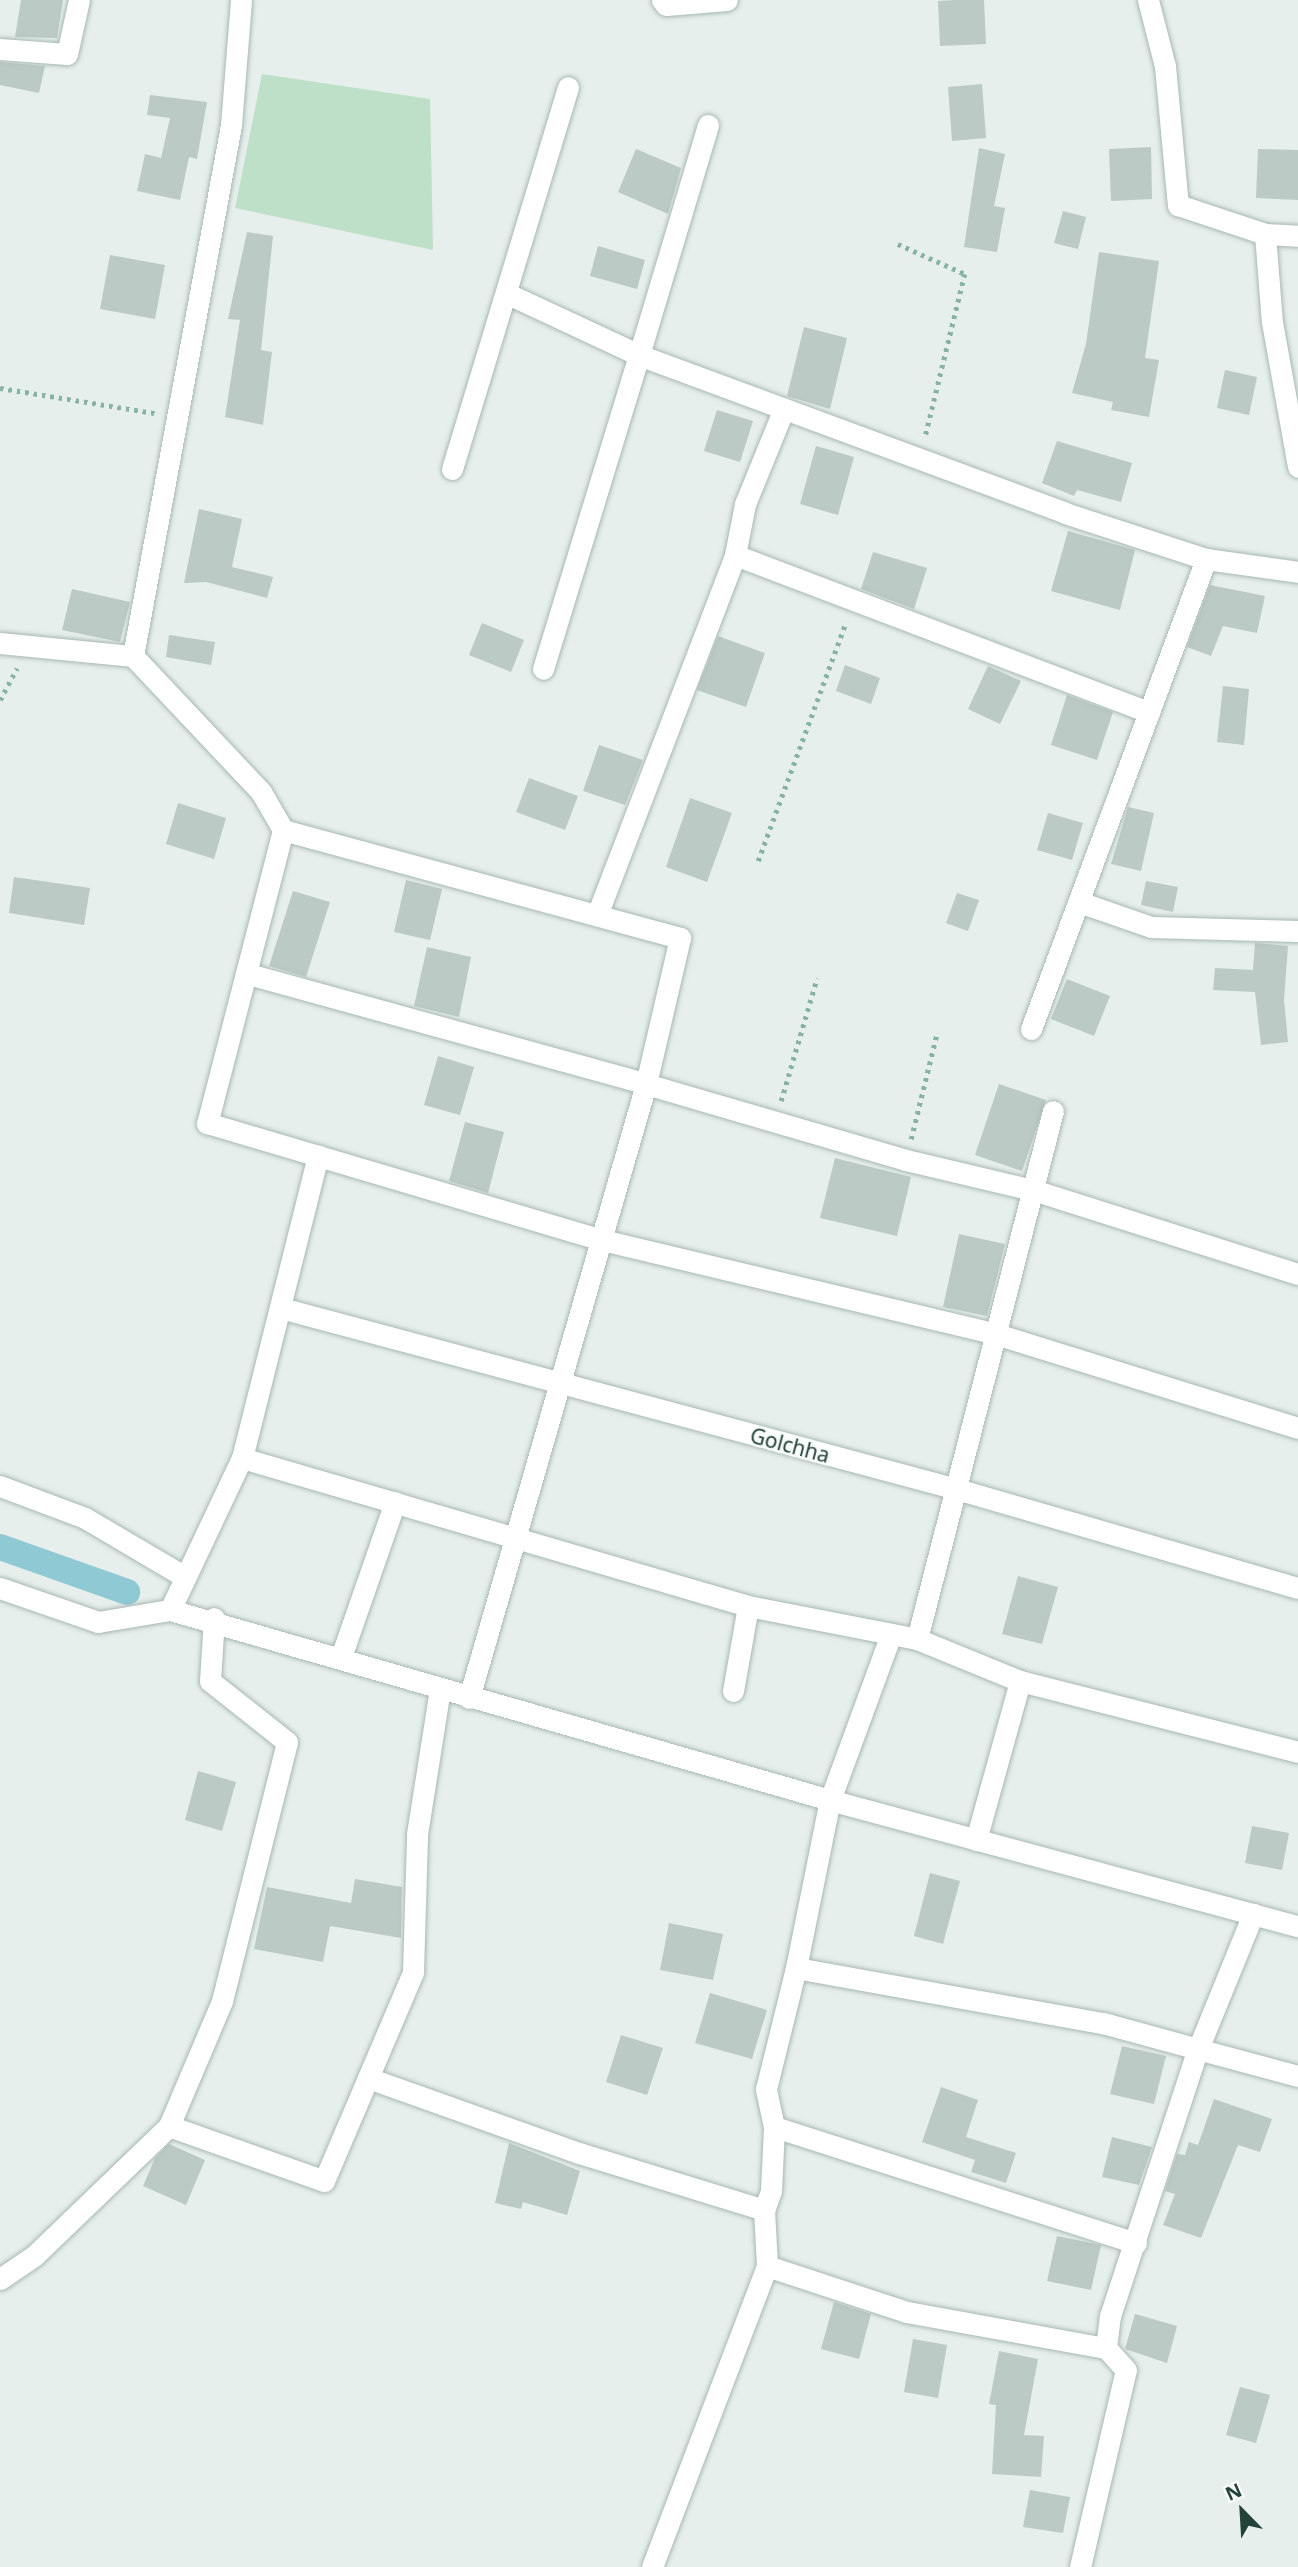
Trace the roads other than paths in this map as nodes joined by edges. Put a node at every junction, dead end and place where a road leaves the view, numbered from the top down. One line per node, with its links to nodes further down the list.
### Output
1 (79, 0): 6 (street)
2 (241, 0): 20 (street)
3 (662, 0): 4 (street)
4 (727, 0)
5 (1148, 0): 9 (street)
6 (0, 49)
7 (568, 87): 11 (street)
8 (708, 125): 12 (street)
9 (1265, 234): 10 (street); 14 (street)
10 (1298, 236)
11 (506, 293): 12 (street); 15 (street)
12 (639, 355): 13 (street); 21 (street)
13 (783, 411): 16 (street); 17 (street)
14 (1298, 467)
15 (452, 469)
16 (734, 555): 22 (street); 25 (street)
17 (1206, 559): 18 (street); 22 (street)
18 (1298, 572)
19 (0, 643): 20 (street)
20 (133, 656): 23 (street)
21 (543, 669)
22 (1149, 712): 24 (street)
23 (283, 830): 25 (street); 27 (street)
24 (1079, 902): 26 (street); 28 (street)
25 (597, 915): 29 (street)
26 (1298, 931)
27 (248, 974): 29 (street); 31 (street)
28 (1031, 1029)
29 (646, 1084): 32 (street); 33 (street)
30 (1053, 1111): 32 (street)
31 (318, 1156): 33 (street); 35 (street)
32 (1037, 1191): 34 (street); 36 (street)
33 (598, 1239): 36 (street); 37 (street)
34 (1298, 1274)
35 (281, 1308): 37 (street, Golchha); 39 (street)
36 (996, 1334): 38 (street); 41 (street)
37 (562, 1385): 41 (street, Golchha); 43 (street)
38 (1298, 1428)
39 (243, 1458): 42 (street); 44 (street)
40 (0, 1486): 44 (street)
41 (957, 1489): 46 (street, Golchha); 51 (street)
42 (395, 1502): 43 (street); 52 (street)
43 (514, 1536): 47 (street); 56 (street)
44 (185, 1577): 48 (street)
45 (0, 1588): 48 (street)
46 (1298, 1588)
47 (748, 1606): 50 (street); 55 (street)
48 (170, 1610): 49 (street)
49 (214, 1620): 52 (street); 66 (street)
50 (891, 1634): 51 (street); 58 (street)
51 (917, 1639): 53 (street)
52 (341, 1657): 54 (street)
53 (1020, 1681): 57 (street); 59 (street)
54 (440, 1688): 56 (street); 65 (street)
55 (733, 1691)
56 (469, 1698): 58 (street)
57 (1298, 1752)
58 (830, 1800): 59 (street); 62 (street)
59 (975, 1840): 60 (street)
60 (1253, 1914): 61 (street); 63 (street)
61 (1298, 1926)
62 (796, 1968): 63 (street); 67 (street)
63 (1198, 2049): 64 (street); 69 (street)
64 (1298, 2077)
65 (368, 2078): 66 (street); 68 (street)
66 (169, 2126): 71 (street)
67 (775, 2127): 68 (street); 69 (street)
68 (764, 2210): 70 (street)
69 (1136, 2243): 72 (street)
70 (767, 2266): 72 (street); 73 (street)
71 (0, 2279)
72 (1106, 2348): 74 (street)
73 (652, 2567)
74 (1080, 2567)

